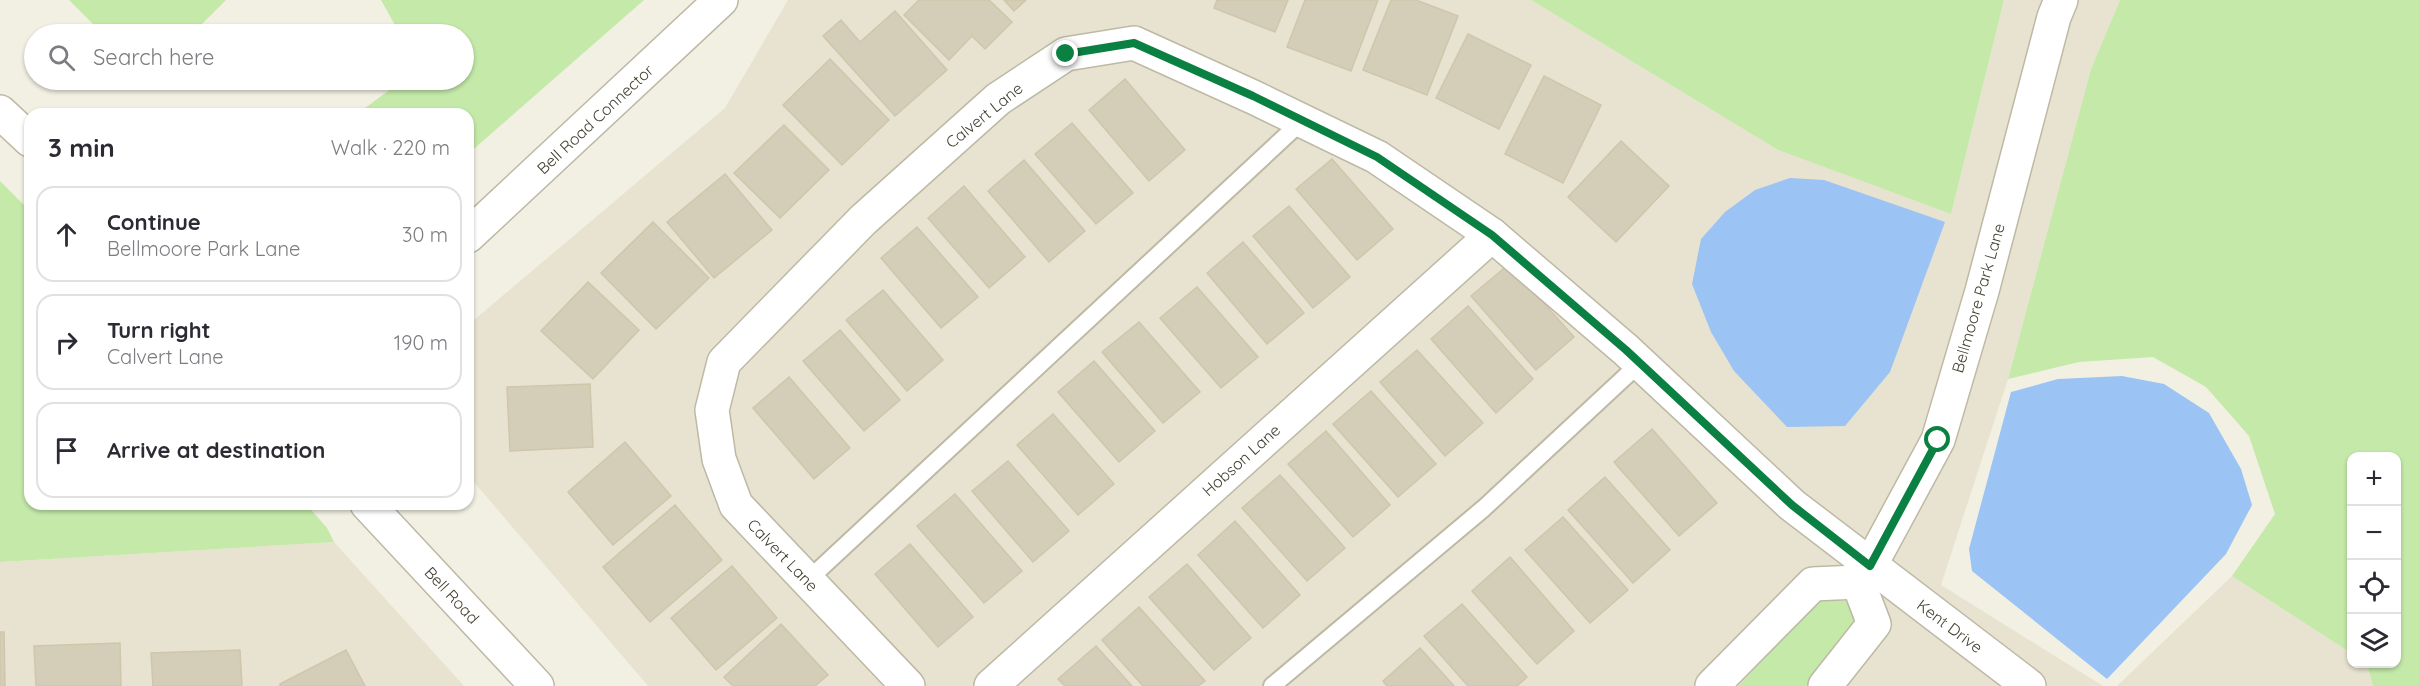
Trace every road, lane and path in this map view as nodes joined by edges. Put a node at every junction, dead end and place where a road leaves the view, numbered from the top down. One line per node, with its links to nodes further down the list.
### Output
1 (722, 0): 6 (street, Bell Road Connector)
2 (2061, 0): 10 (street, Bellmoore Park Lane)
3 (0, 112): 5 (street)
4 (1303, 120): 7 (street, Calvert Lane); 11 (lane); 11 (street, Calvert Lane)
5 (24, 134)
6 (474, 230)
7 (1492, 235): 8 (street, Calvert Lane); 14 (street, Hobson Lane)
8 (1640, 363): 10 (street, Calvert Lane); 15 (lane)
9 (373, 510): 12 (street, Bell Road)
10 (1864, 574): 16 (street); 17 (street); 18 (street, Kent Drive)
11 (808, 580): 13 (street, Calvert Lane)
12 (535, 685)
13 (908, 686)
14 (991, 686)
15 (1272, 686)
16 (1712, 686)
17 (1825, 686)
18 (2029, 686)

